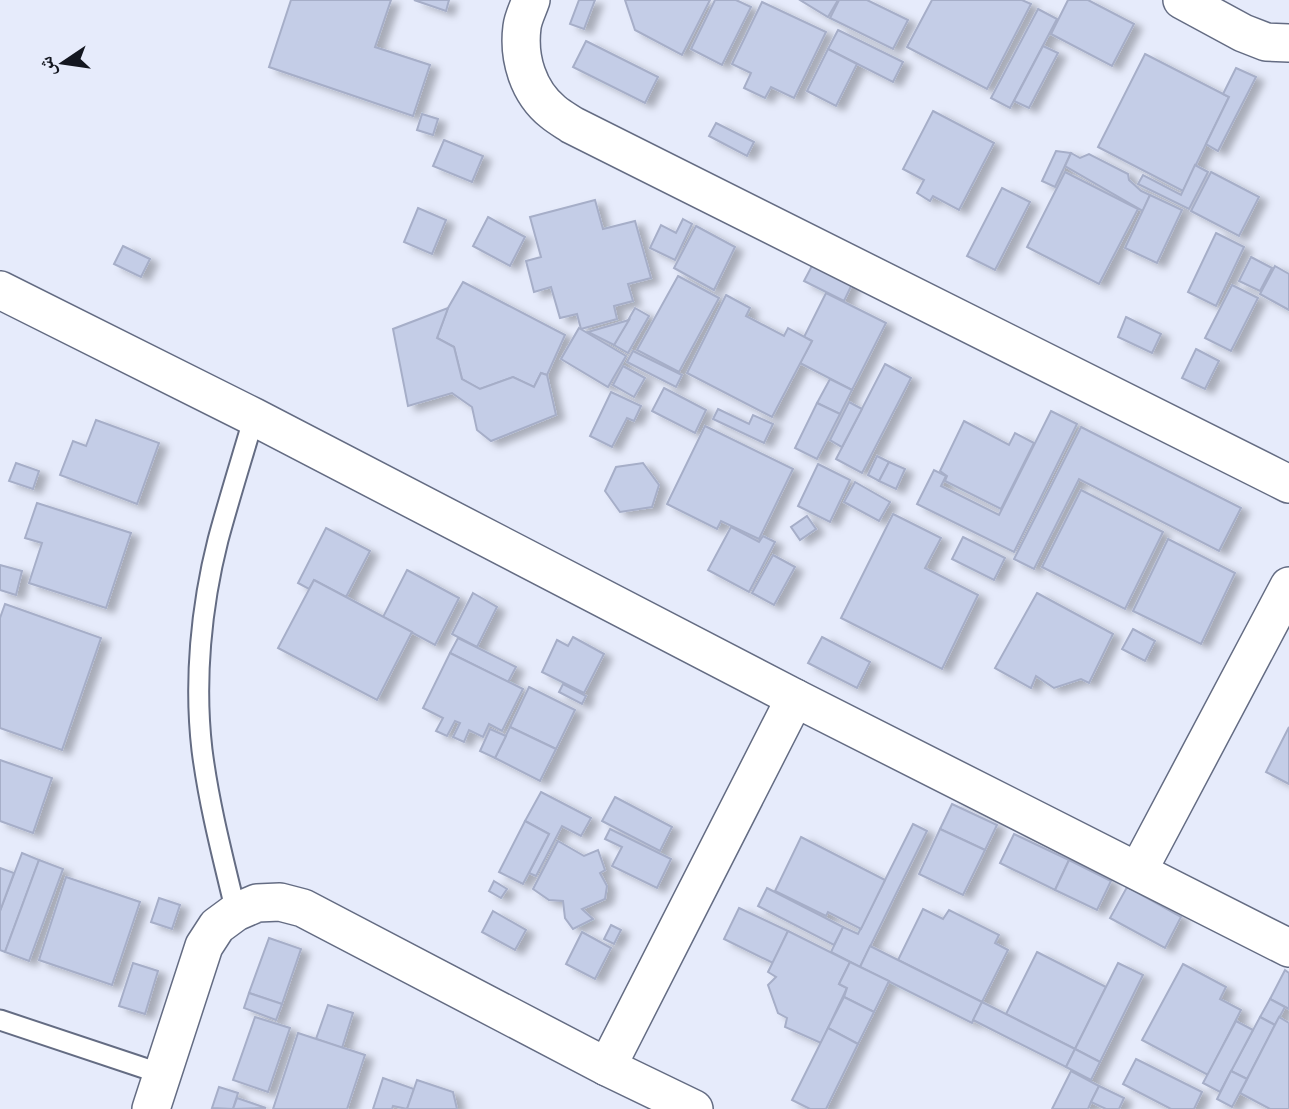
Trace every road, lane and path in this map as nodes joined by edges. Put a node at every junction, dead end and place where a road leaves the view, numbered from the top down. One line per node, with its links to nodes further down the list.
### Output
1 (531, 0): 6 (street)
2 (1182, 0): 3 (street)
3 (1289, 43)
4 (0, 290): 5 (street)
5 (254, 418): 8 (street); 10 (lane)
6 (1289, 484)
7 (1289, 586): 9 (street)
8 (795, 698): 9 (street); 13 (street)
9 (1138, 871): 11 (street)
10 (236, 912): 13 (street); 14 (street)
11 (1289, 948)
12 (0, 1020): 14 (lane)
13 (607, 1068): 16 (street)
14 (162, 1074): 15 (street)
15 (151, 1109)
16 (694, 1109)

